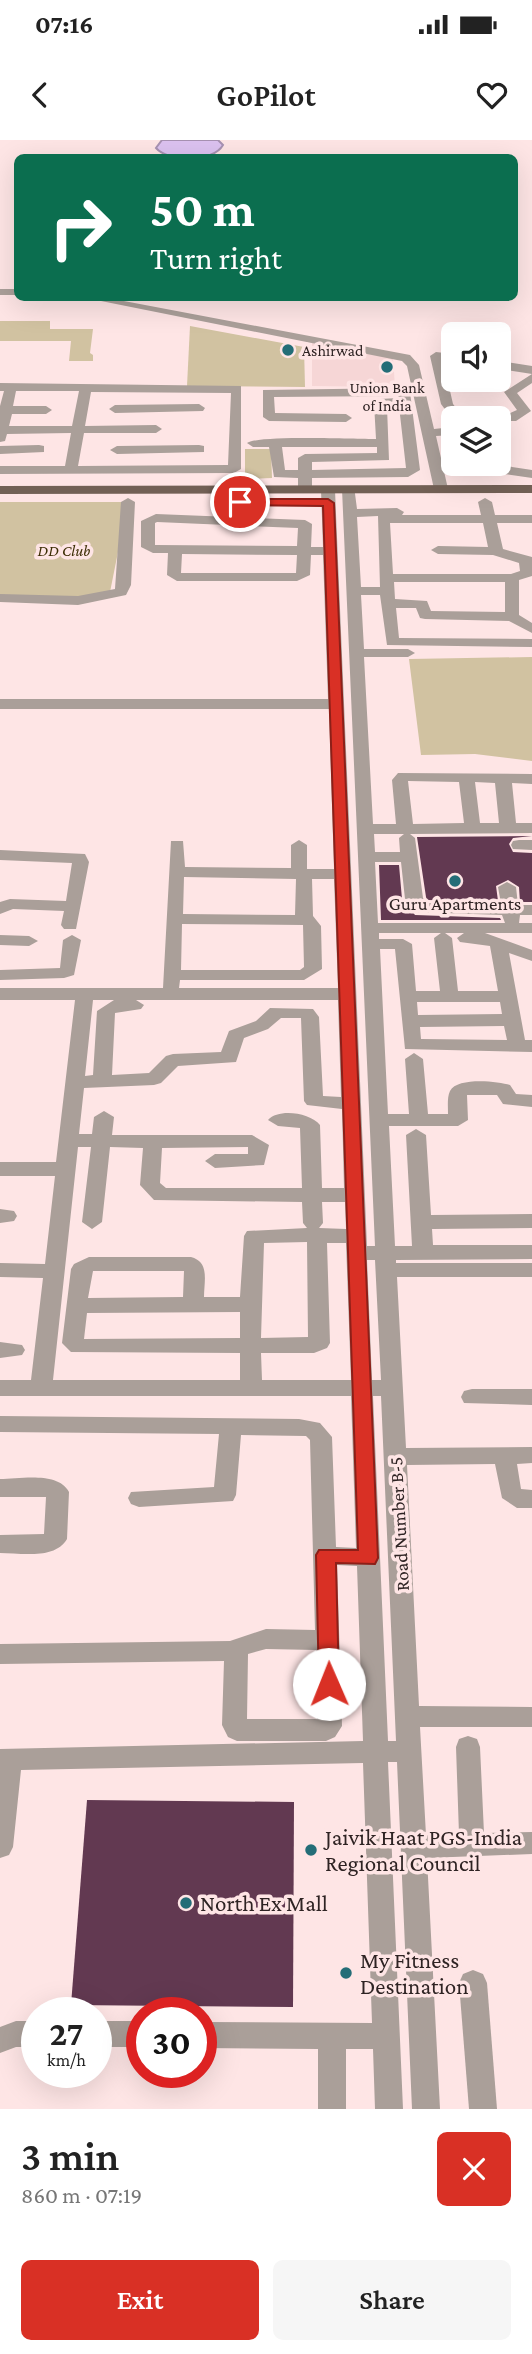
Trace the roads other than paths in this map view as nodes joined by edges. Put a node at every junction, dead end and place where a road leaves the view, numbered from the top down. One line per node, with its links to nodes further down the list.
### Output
1 (108, 301): 26 (street)
2 (441, 357): 5 (street)
3 (511, 367): 4 (street)
4 (532, 370)
5 (441, 378)
6 (532, 378): 18 (street)
7 (6, 387): 8 (street); 15 (street)
8 (86, 387): 9 (street); 22 (street)
9 (159, 388): 12 (street); 41 (street)
10 (345, 391): 11 (street); 17 (street); 19 (street)
11 (405, 401): 21 (street); 28 (street)
12 (158, 408): 13 (street); 14 (street); 23 (street)
13 (199, 408)
14 (115, 409)
15 (3, 410): 16 (street); 27 (street)
16 (46, 410)
17 (303, 417): 19 (street); 29 (street)
18 (511, 417)
19 (346, 418): 30 (street)
20 (511, 421): 24 (street)
21 (408, 428): 28 (street); 44 (street)
22 (77, 429): 23 (street); 27 (street); 38 (street)
23 (156, 429): 37 (street)
24 (532, 429)
25 (441, 432): 26 (street)
26 (429, 433): 47 (street)
27 (1, 434)
28 (381, 435): 30 (street); 44 (street)
29 (303, 442): 30 (street); 32 (street)
30 (348, 442)
31 (253, 443): 32 (street)
32 (275, 443): 44 (street)
33 (39, 449): 35 (street)
34 (199, 449): 37 (street)
35 (0, 450)
36 (117, 450): 37 (street)
37 (155, 450): 40 (street)
38 (71, 468): 39 (street); 40 (street)
39 (0, 470)
40 (153, 470): 41 (street)
41 (227, 470): 46 (street)
42 (511, 471): 43 (street)
43 (532, 474)
44 (305, 482): 46 (main road); 49 (main road)
45 (0, 489): 46 (main road)
46 (227, 489)
47 (442, 489): 48 (main road); 52 (main road)
48 (532, 489)
49 (328, 496): 51 (main road); 52 (main road); 60 (street)
50 (0, 502): 51 (main road)
51 (128, 502): 66 (street)
52 (349, 502): 55 (main road); 64 (street, Road Number B-5)
53 (532, 502): 55 (main road)
54 (532, 510): 55 (street)
55 (487, 511): 56 (street); 61 (street); 65 (street)
56 (532, 519)
57 (175, 550): 59 (street); 59 (street); 59 (street)
58 (438, 550): 61 (street)
59 (304, 551): 60 (street)
60 (330, 551): 73 (street)
61 (496, 551): 62 (street)
62 (529, 560): 63 (street)
63 (512, 578): 65 (street); 67 (street)
64 (354, 591): 65 (street); 71 (street, Road Number B-5)
65 (388, 591): 67 (street); 69 (street)
66 (0, 598)
67 (512, 617): 68 (street)
68 (532, 629)
69 (532, 643)
70 (532, 652): 71 (street)
71 (357, 653): 79 (street, Road Number B-5)
72 (0, 704): 73 (street)
73 (336, 704): 89 (street)
74 (466, 777): 75 (street); 80 (street); 81 (street)
75 (503, 778): 76 (street); 77 (street)
76 (532, 779)
77 (508, 828): 78 (street); 80 (street)
78 (532, 828)
79 (365, 829): 81 (street); 86 (street, Road Number B-5)
80 (472, 829): 81 (street)
81 (406, 834): 85 (street)
82 (177, 845): 87 (street)
83 (299, 845): 88 (street)
84 (0, 855): 91 (street)
85 (409, 857): 86 (street); 96 (street)
86 (366, 858): 98 (street, Road Number B-5)
87 (176, 872): 88 (street); 94 (street)
88 (302, 873): 89 (street); 95 (street)
89 (342, 874): 110 (street)
90 (507, 887): 96 (street)
91 (73, 906): 92 (street); 105 (street)
92 (0, 909)
93 (532, 910): 96 (street)
94 (174, 919): 95 (street); 106 (street)
95 (304, 919): 106 (street)
96 (512, 919): 97 (street); 98 (street)
97 (532, 928)
98 (370, 937): 102 (street); 125 (street, Road Number B-5)
99 (443, 938): 102 (street); 103 (street); 111 (street)
100 (0, 940): 101 (street)
101 (29, 941)
102 (403, 944): 113 (street)
103 (498, 944): 104 (street); 112 (street)
104 (532, 956)
105 (0, 975)
106 (172, 975): 109 (street)
107 (0, 993): 108 (street)
108 (85, 994): 109 (street); 120 (street)
109 (171, 994): 110 (street)
110 (347, 994): 122 (street)
111 (450, 996): 112 (street); 113 (street)
112 (508, 996): 115 (street)
113 (408, 997): 116 (street)
114 (272, 1014): 119 (street); 119 (street); 122 (street)
115 (512, 1020): 116 (street); 117 (street)
116 (411, 1021): 117 (street)
117 (524, 1046)
118 (414, 1059): 126 (street)
119 (102, 1081): 120 (street)
120 (75, 1082): 127 (street)
121 (532, 1101): 126 (street)
122 (351, 1104): 134 (street)
123 (104, 1116): 128 (street)
124 (278, 1120): 133 (street)
125 (378, 1120): 126 (street); 142 (street, Road Number B-5)
126 (418, 1127): 137 (street)
127 (69, 1140): 128 (street); 132 (street)
128 (100, 1141): 129 (street); 136 (street)
129 (152, 1142): 130 (street); 133 (street)
130 (215, 1161)
131 (0, 1169): 132 (street)
132 (65, 1169): 145 (street)
133 (313, 1195): 134 (street); 138 (street)
134 (354, 1195): 139 (street)
135 (532, 1221): 137 (street)
136 (92, 1222)
137 (422, 1222): 140 (street)
138 (315, 1229): 139 (street); 146 (street); 149 (street)
139 (356, 1244): 142 (street); 153 (street)
140 (424, 1252): 141 (street); 142 (street)
141 (532, 1252)
142 (385, 1262): 144 (street); 154 (street, Road Number B-5)
143 (0, 1270): 145 (street)
144 (532, 1270)
145 (54, 1271): 151 (street)
146 (250, 1304): 147 (street); 149 (street)
147 (193, 1305): 148 (street); 148 (street)
148 (77, 1306): 149 (street)
149 (251, 1346): 152 (street)
150 (0, 1388): 151 (street)
151 (41, 1388): 152 (street)
152 (251, 1388): 153 (street)
153 (362, 1388): 154 (street); 167 (street)
154 (391, 1388): 161 (street, Road Number B-5)
155 (472, 1397): 156 (street)
156 (532, 1397)
157 (0, 1424): 158 (street)
158 (231, 1426): 163 (street); 166 (street)
159 (532, 1455): 160 (street)
160 (505, 1456): 161 (street); 164 (street)
161 (396, 1457): 171 (street, Road Number B-5)
162 (0, 1488): 165 (street)
163 (139, 1498)
164 (532, 1499)
165 (0, 1544)
166 (326, 1555): 167 (street); 168 (street)
167 (368, 1558): 175 (street)
168 (328, 1641): 169 (street); 169 (street)
169 (233, 1651): 170 (street)
170 (0, 1654)
171 (407, 1716): 172 (street); 174 (street, Road Number B-5)
172 (532, 1717)
173 (468, 1747): 178 (street)
174 (408, 1751): 175 (street); 180 (street, Road Number B-5)
175 (376, 1752): 176 (street); 185 (street)
176 (5, 1760): 179 (street)
177 (532, 1843): 178 (street)
178 (472, 1845): 180 (street)
179 (0, 1847)
180 (413, 1847): 189 (street, Road Number B-5)
181 (473, 1983): 190 (street)
182 (21, 2034): 186 (street)
183 (217, 2035): 184 (street)
184 (331, 2035): 185 (street); 187 (street)
185 (387, 2036): 188 (street)
186 (0, 2040)
187 (332, 2109)
188 (389, 2109)
189 (426, 2109)
190 (483, 2109)

